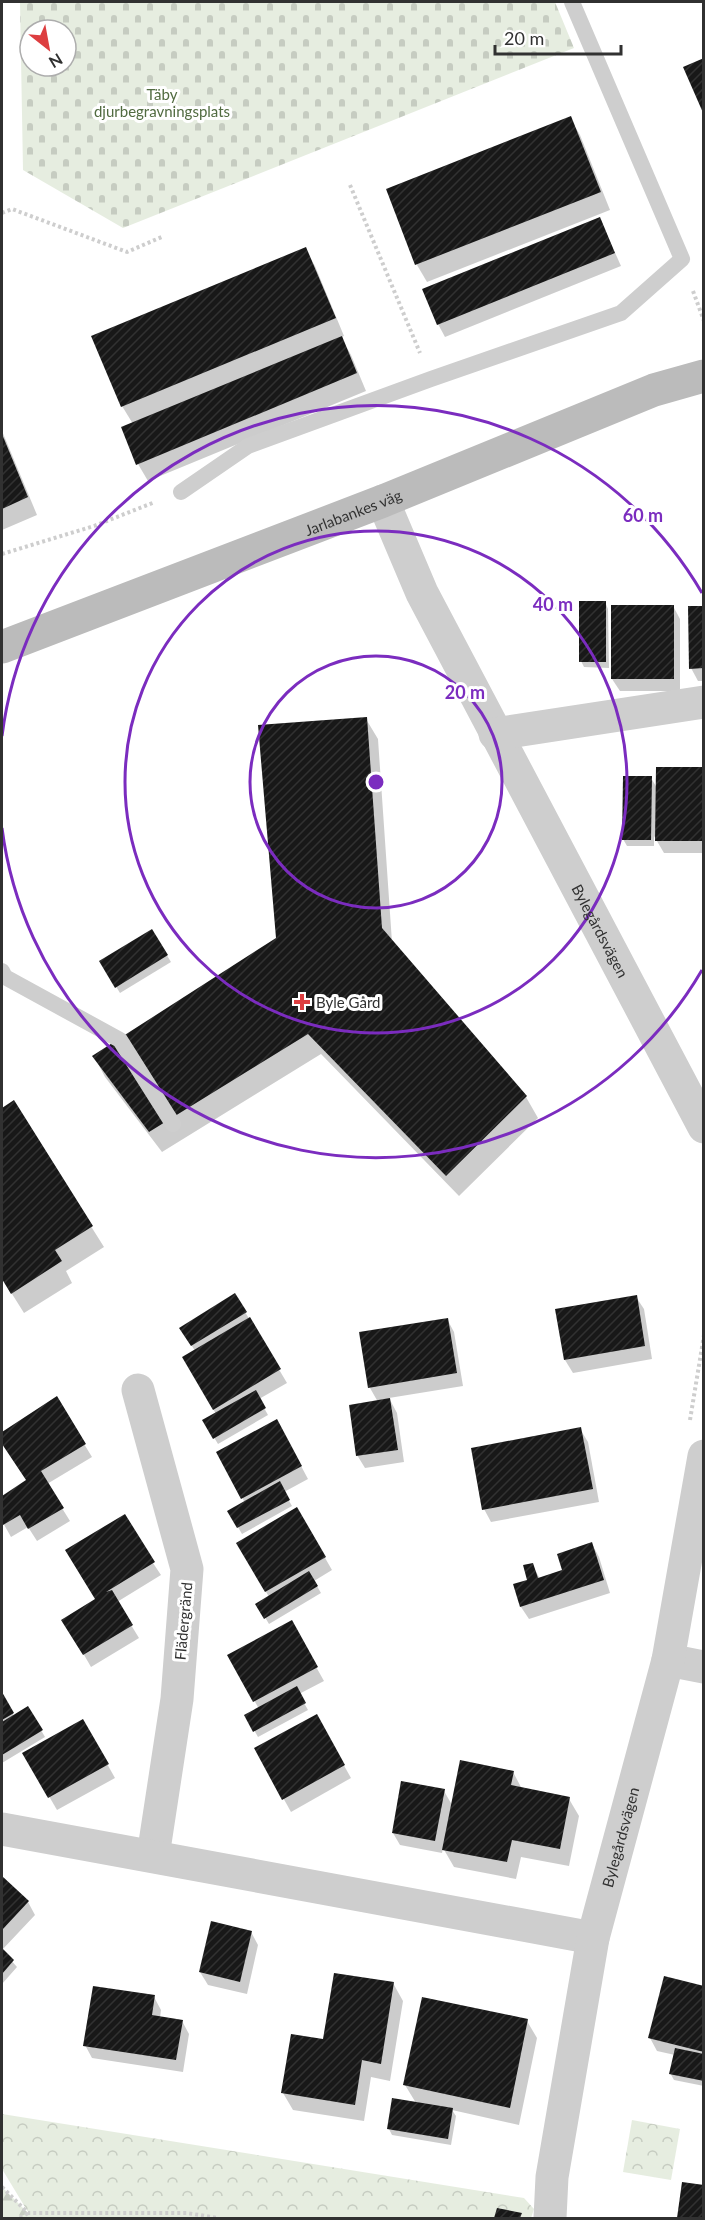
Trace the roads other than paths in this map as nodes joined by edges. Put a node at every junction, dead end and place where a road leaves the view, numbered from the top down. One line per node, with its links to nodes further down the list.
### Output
1 (572, 2): 3 (lane)
2 (704, 376): 4 (main road, Jarlabankes väg)
3 (181, 492)
4 (383, 501): 5 (main road, Jarlabankes väg); 7 (street, Bylegårdsvägen)
5 (2, 647)
6 (704, 702): 7 (street)
7 (495, 734): 10 (street, Bylegårdsvägen)
8 (2, 971): 9 (lane)
9 (173, 1124)
10 (704, 1127)
11 (138, 1390): 16 (street, Flädergränd)
12 (704, 1456): 13 (street, Bylegårdsvägen)
13 (668, 1660): 14 (street); 17 (street, Bylegårdsvägen)
14 (704, 1667)
15 (2, 1829): 16 (street)
16 (153, 1856): 17 (street)
17 (593, 1938): 18 (street, Bylegårdsvägen)
18 (550, 2218)

